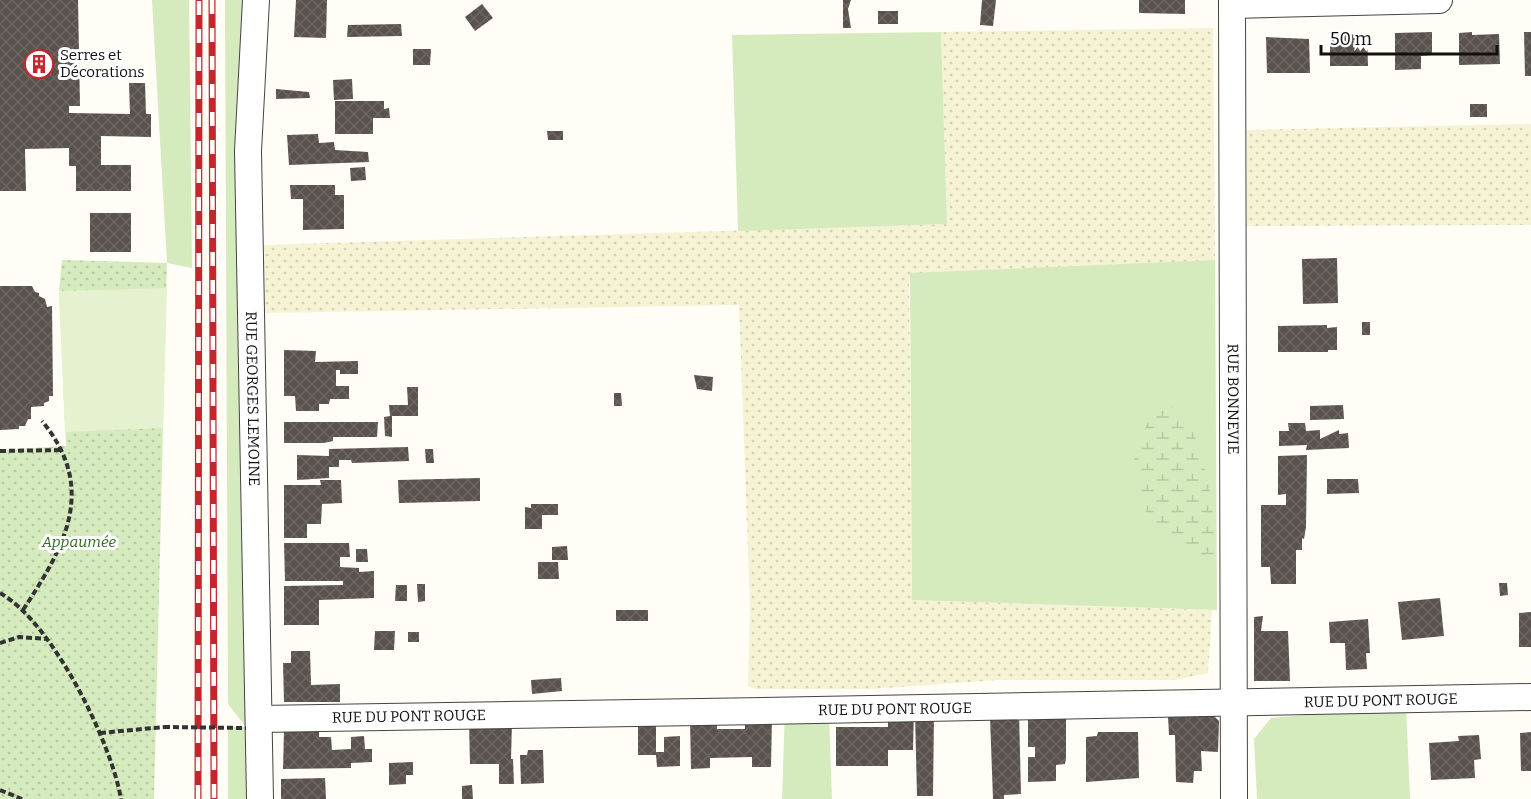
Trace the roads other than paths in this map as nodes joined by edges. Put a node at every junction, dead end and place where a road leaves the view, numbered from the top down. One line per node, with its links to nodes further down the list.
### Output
1 (256, 0): 6 (street, RUE GEORGES LEMOINE)
2 (1439, 0): 3 (street)
3 (1232, 2): 5 (street, RUE BONNEVIE)
4 (1531, 697): 5 (street, RUE DU PONT ROUGE)
5 (1232, 704): 6 (street, RUE DU PONT ROUGE); 8 (street, RUE BONNEVIE)
6 (253, 723): 7 (street, RUE GEORGES LEMOINE)
7 (260, 799)
8 (1234, 799)

